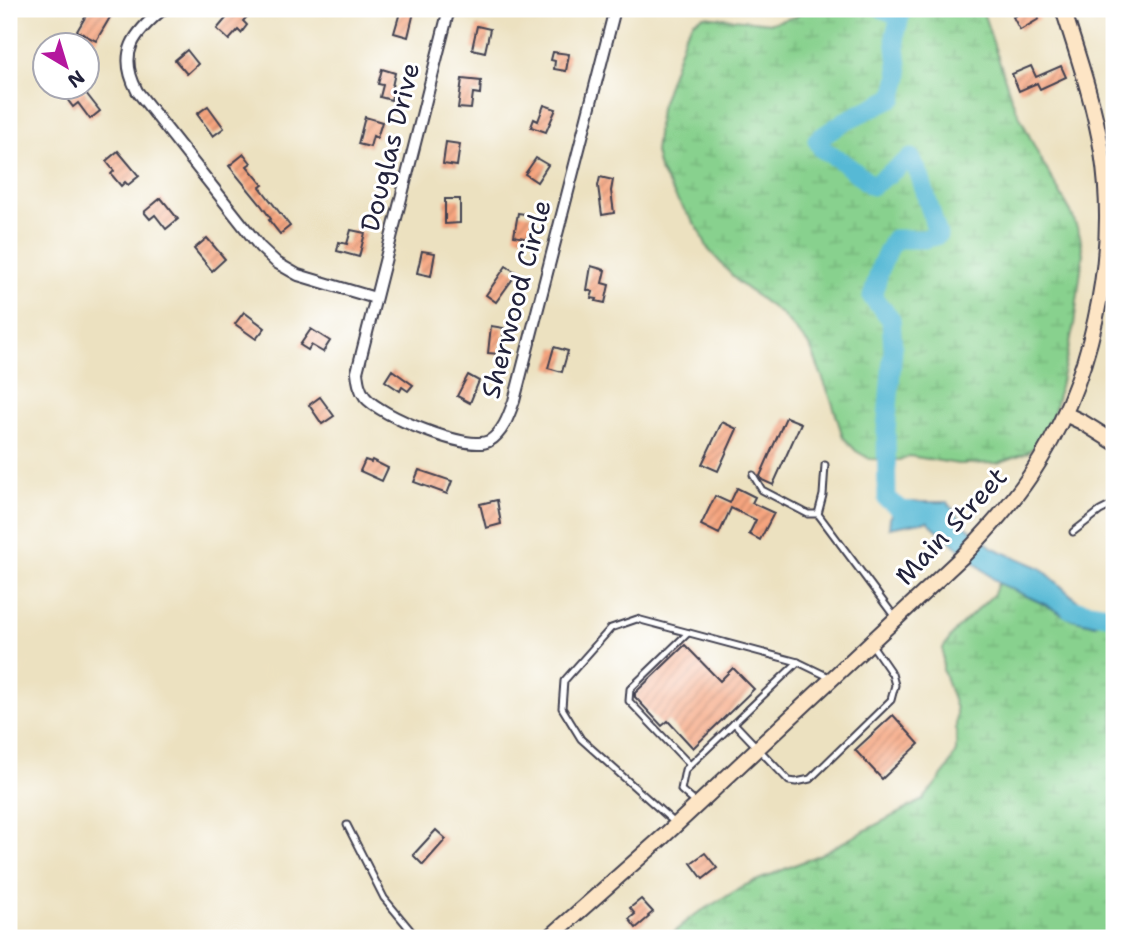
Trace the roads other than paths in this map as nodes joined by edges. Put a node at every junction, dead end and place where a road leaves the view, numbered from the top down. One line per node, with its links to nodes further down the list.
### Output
1 (163, 9): 6 (street)
2 (449, 9): 6 (street, Douglas Drive)
3 (615, 9): 6 (street, Sherwood Circle)
4 (1063, 9): 5 (main road, Main Street)
5 (1110, 231): 7 (main road, Main Street)
6 (374, 298)
7 (1065, 414): 8 (main road); 14 (main road, Main Street)
8 (1114, 442)
9 (824, 465): 12 (lane)
10 (753, 475): 12 (lane)
11 (1114, 504): 13 (lane)
12 (818, 514): 14 (lane)
13 (1073, 532)
14 (896, 619): 16 (main road, Main Street)
15 (688, 633): 17 (lane); 21 (lane); 24 (lane)
16 (871, 643): 18 (main road, Main Street); 20 (lane)
17 (798, 662): 18 (lane); 19 (lane)
18 (832, 678): 20 (main road, Main Street)
19 (734, 723): 20 (lane); 21 (lane)
20 (758, 748): 22 (main road, Main Street)
21 (690, 765): 22 (lane)
22 (698, 805): 24 (main road, Main Street)
23 (347, 825): 25 (lane)
24 (676, 825): 26 (main road, Main Street)
25 (417, 938)
26 (549, 938)

